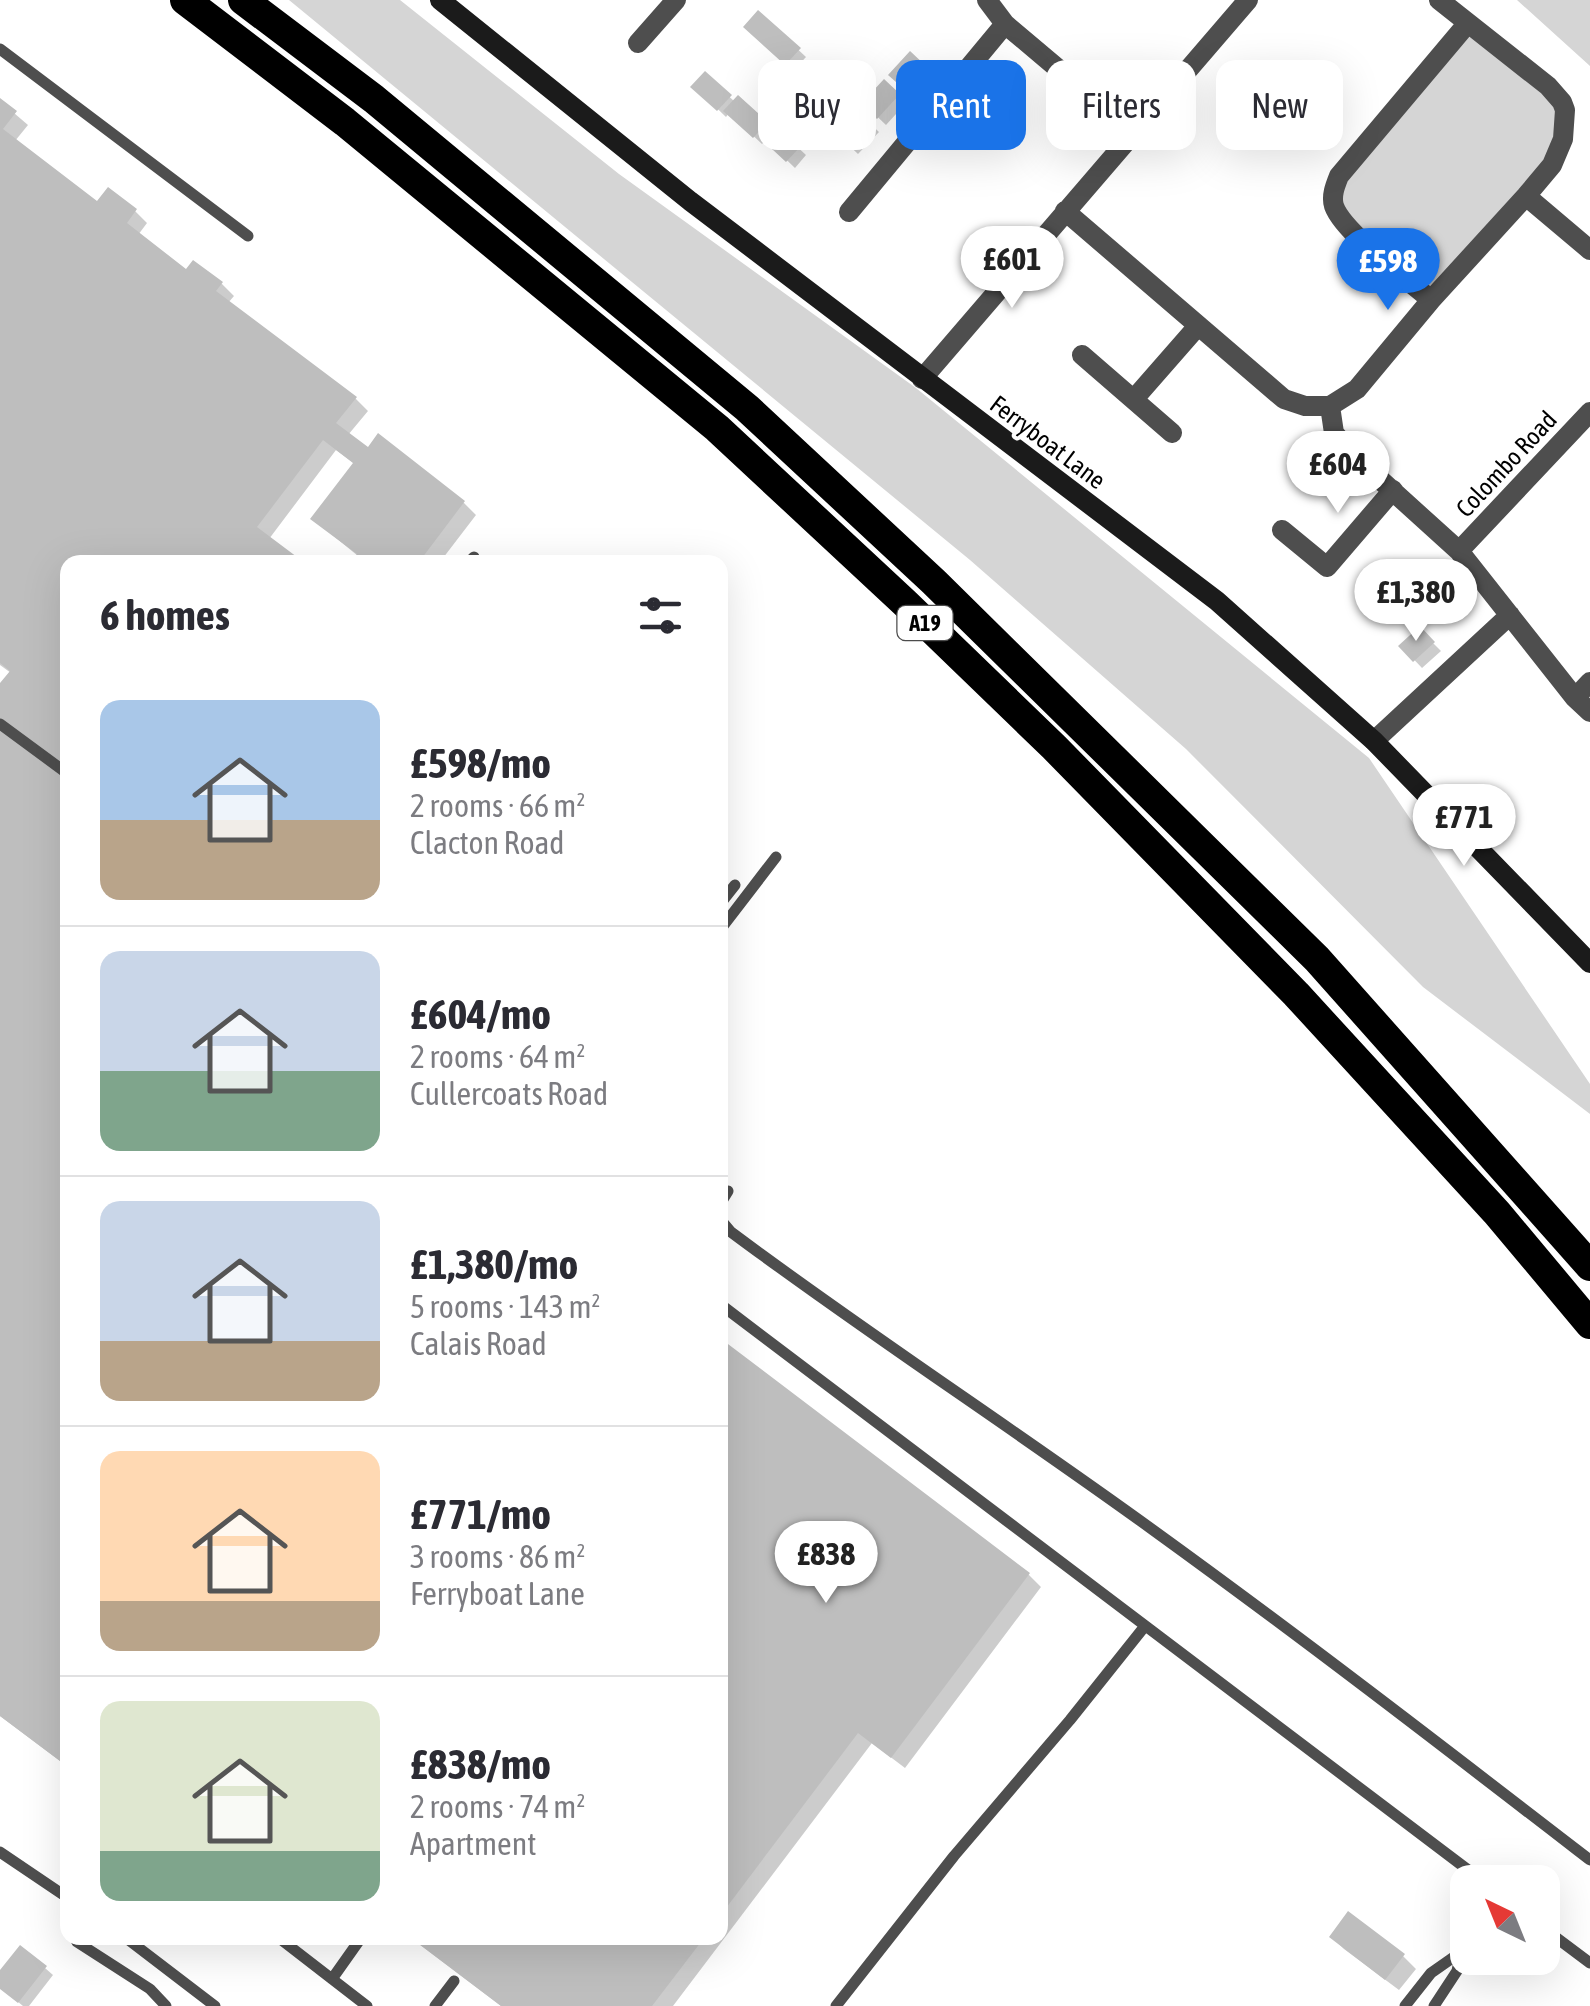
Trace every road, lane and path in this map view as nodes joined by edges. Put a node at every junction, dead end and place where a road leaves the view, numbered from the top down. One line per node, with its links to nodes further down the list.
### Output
1 (185, 0): 44 (highway, A19)
2 (243, 0): 42 (highway, A19)
3 (440, 0): 23 (street, Ferryboat Lane)
4 (676, 0): 10 (street)
5 (987, 0): 8 (street)
6 (1248, 0): 13 (street)
7 (1439, 0): 9 (street)
8 (1006, 24): 12 (street); 16 (street)
9 (1467, 24): 15 (street); 20 (street)
10 (638, 44)
11 (0, 50): 18 (lane)
12 (1048, 60)
13 (1196, 60)
14 (1118, 150): 17 (street)
15 (1526, 196): 19 (street); 20 (street)
16 (849, 212)
17 (1065, 212): 21 (street); 23 (street)
18 (248, 236)
19 (1590, 250)
20 (1432, 300): 25 (street)
21 (1197, 327): 24 (street); 25 (street)
22 (1082, 355): 24 (street)
23 (922, 379): 34 (street, Ferryboat Lane)
24 (1134, 399): 27 (street)
25 (1330, 406): 28 (street)
26 (1590, 412): 30 (street, Colombo Road)
27 (1172, 433)
28 (1393, 490): 29 (street); 30 (street)
29 (1282, 530)
30 (1459, 551): 31 (street)
31 (1510, 614): 32 (street); 34 (street)
32 (1585, 697)
33 (0, 724): 35 (lane)
34 (1374, 740): 40 (street, Ferryboat Lane)
35 (60, 768)
36 (776, 858): 39 (lane)
37 (734, 884): 38 (lane)
38 (728, 893)
39 (728, 920)
40 (1586, 951)
41 (728, 1229): 47 (lane)
42 (1590, 1266)
43 (728, 1310): 45 (lane)
44 (1590, 1324)
45 (1145, 1626): 48 (lane); 65 (lane)
46 (0, 1852): 49 (lane)
47 (1590, 1860)
48 (1461, 1865)
49 (60, 1893)
50 (1560, 1940): 56 (lane)
51 (83, 1945): 61 (lane)
52 (134, 1945): 60 (lane)
53 (288, 1945): 58 (lane)
54 (356, 1945): 58 (lane)
55 (1450, 1959): 66 (lane)
56 (1590, 1963)
57 (1455, 1975): 67 (lane)
58 (332, 1979): 63 (lane)
59 (454, 1981): 64 (lane)
60 (200, 2001): 62 (lane)
61 (165, 2006)
62 (215, 2006)
63 (368, 2006)
64 (434, 2006)
65 (836, 2006)
66 (1405, 2006)
67 (1434, 2006)

